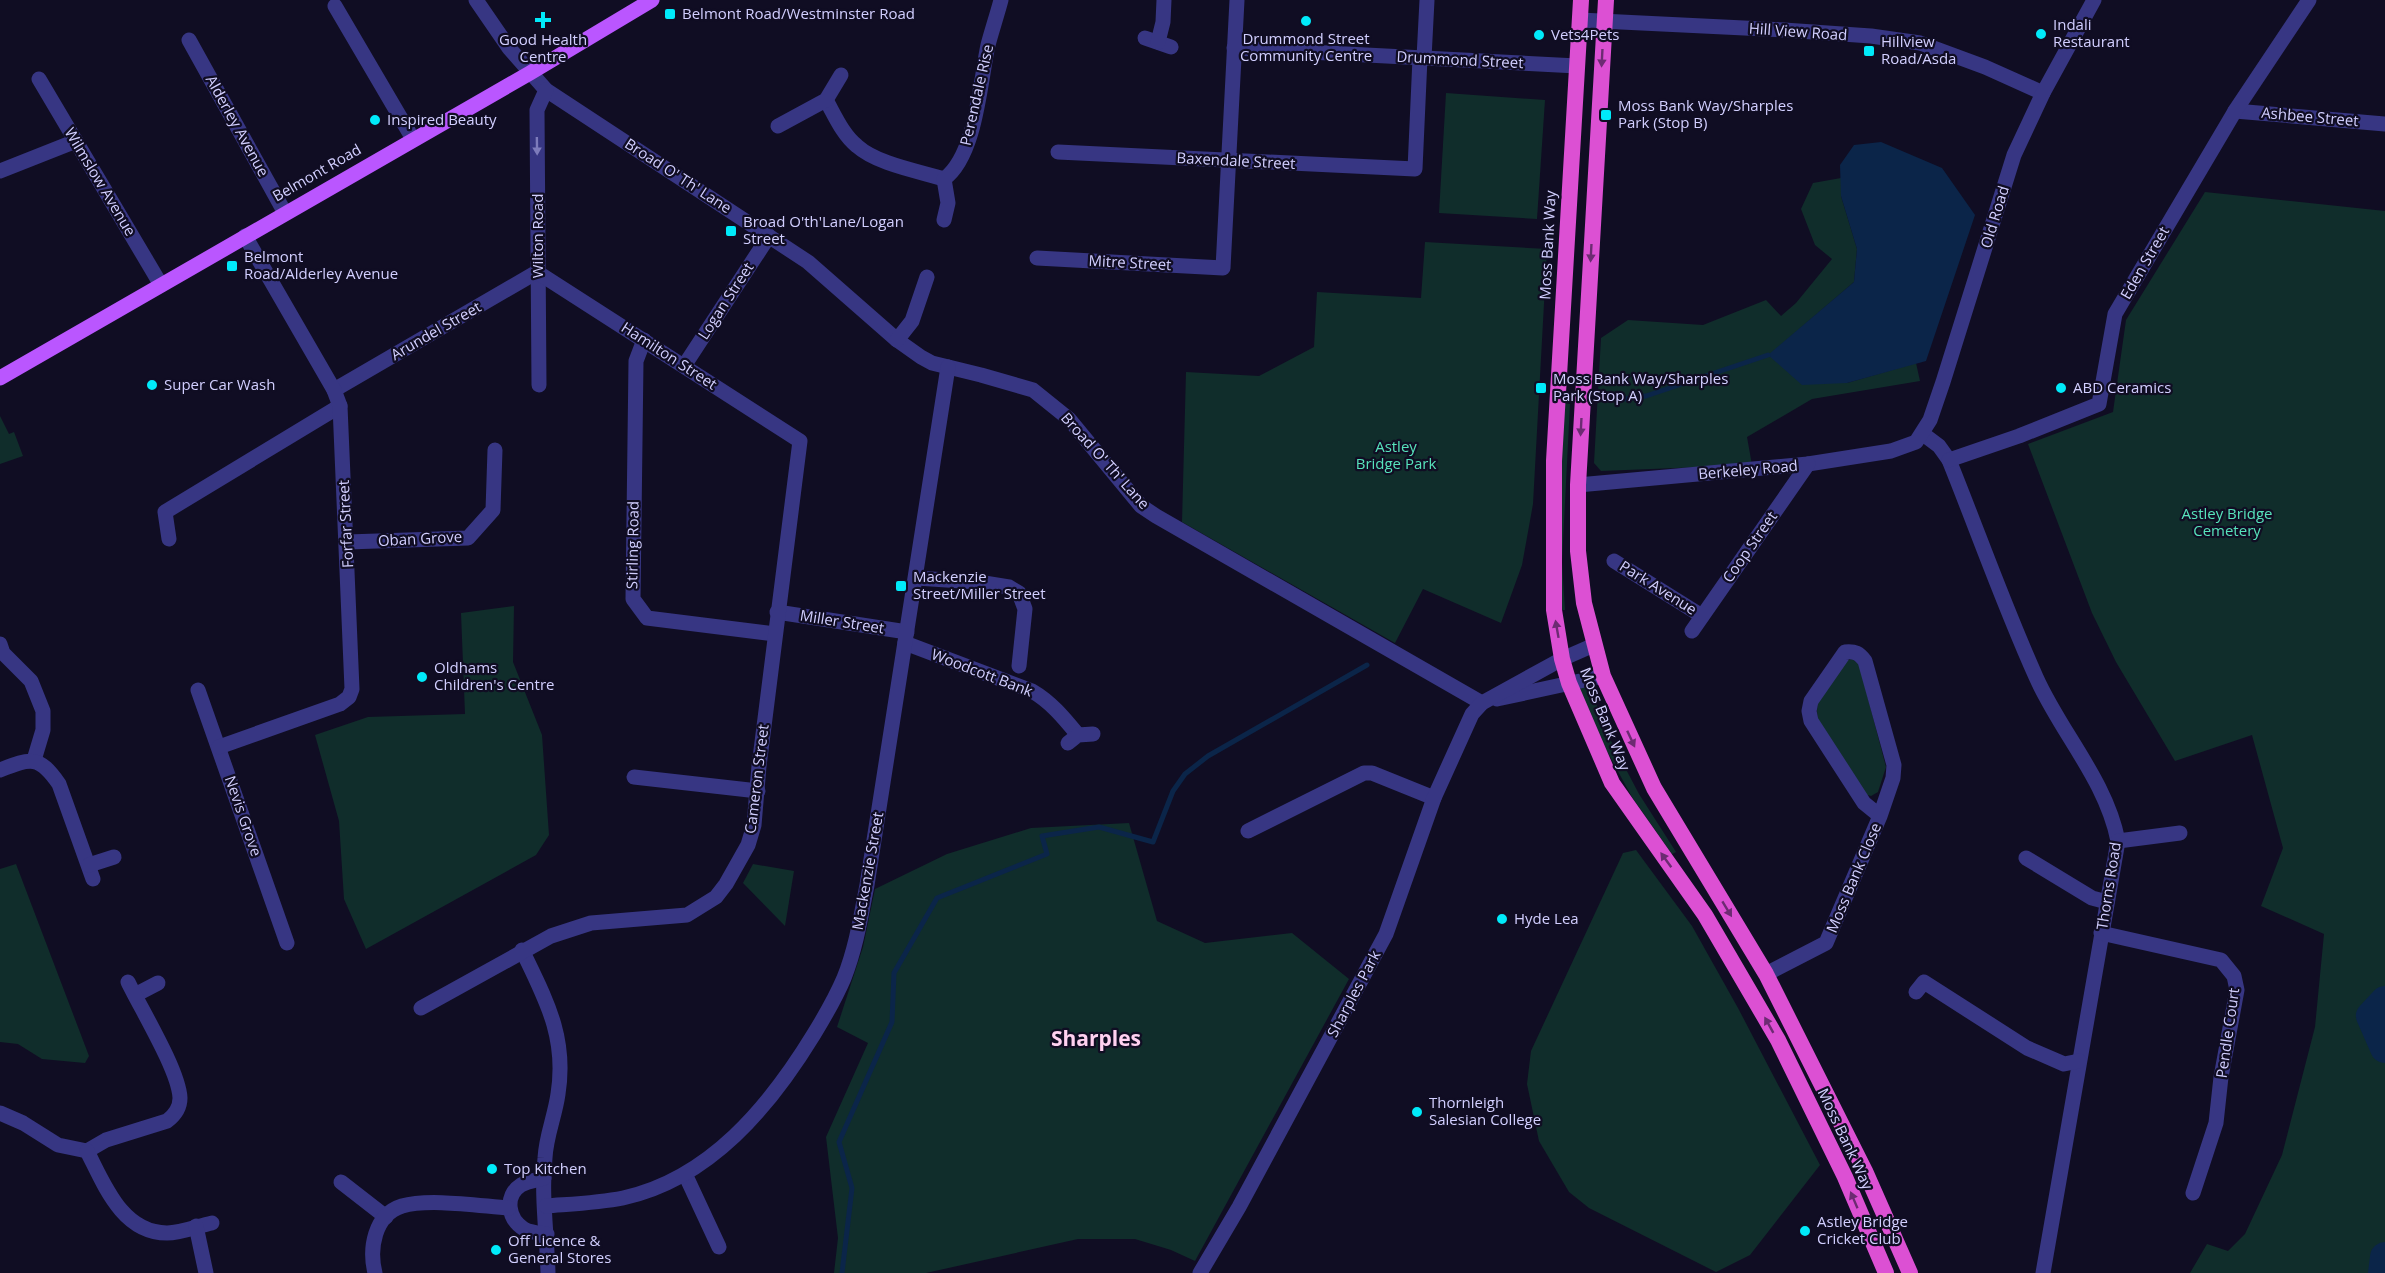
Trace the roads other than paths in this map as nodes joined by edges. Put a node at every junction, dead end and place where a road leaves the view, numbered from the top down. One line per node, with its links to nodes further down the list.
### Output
1 (476, 0): 19 (street, Broad O' Th' Lane)
2 (652, 0): 19 (main road, Belmont Road)
3 (1001, 0): 33 (street, Perendale Rise)
4 (1164, 0): 15 (street)
5 (1237, 0): 16 (street)
6 (1427, 0): 17 (street)
7 (1581, 0): 12 (highway, Moss Bank Way)
8 (1606, 0): 13 (highway, Moss Bank Way)
9 (2094, 0): 23 (street, Old Road)
10 (2309, 0): 25 (street, Eden Street)
11 (335, 6): 28 (street)
12 (1580, 20): 13 (street, Hill View Road); 18 (highway, Moss Bank Way)
13 (1605, 21): 23 (street, Hill View Road); 55 (highway, Moss Bank Way, one-way to 55)
14 (189, 40): 34 (street, Alderley Avenue)
15 (1158, 42)
16 (1234, 48): 17 (street, Drummond Street); 31 (street)
17 (1422, 58): 18 (street, Drummond Street); 31 (street, Baxendale Street)
18 (1577, 66): 67 (highway, Moss Bank Way, one-way to 18)
19 (530, 73): 22 (street, Broad O' Th' Lane); 28 (main road, Belmont Road)
20 (841, 75): 24 (street)
21 (39, 80): 29 (street, Wilmslow Avenue)
22 (546, 90): 37 (street, Broad O' Th' Lane); 39 (street, Wilton Road, one-way to 39)
23 (2043, 93): 50 (street, Old Road)
24 (826, 100): 27 (street); 33 (street)
25 (2235, 111): 26 (street, Ashbee Street); 53 (street, Eden Street)
26 (2385, 124)
27 (778, 126)
28 (413, 139): 34 (main road, Belmont Road)
29 (76, 141): 32 (street); 41 (street, Wilmslow Avenue)
30 (1058, 152): 31 (street, Baxendale Street)
31 (1228, 160): 38 (street, Mitre Street)
32 (0, 171)
33 (944, 179): 35 (street)
34 (285, 213): 36 (main road, Belmont Road)
35 (944, 220)
36 (245, 236): 41 (main road, Belmont Road); 48 (street, Forfar Street)
37 (769, 236): 43 (street, Broad O' Th' Lane); 44 (street, Logan Street)
38 (1037, 258)
39 (537, 272): 42 (street, Hamilton Street); 47 (street, Wilton Road); 48 (street, Arundel Street)
40 (927, 277): 43 (street)
41 (161, 285): 46 (main road, Belmont Road)
42 (644, 340): 44 (street, Hamilton Street); 63 (street, Stirling Road)
43 (897, 340): 45 (street, Broad O' Th' Lane)
44 (684, 366): 51 (street, Hamilton Street)
45 (948, 368): 59 (street, Mackenzie Street); 72 (street, Broad O' Th' Lane)
46 (0, 378)
47 (539, 385)
48 (334, 390): 49 (street, Forfar Street)
49 (340, 406): 56 (street); 57 (street, Forfar Street)
50 (1920, 438): 53 (street, Thorns Road); 54 (street, Berkeley Road)
51 (800, 441): 60 (street, Cameron Street)
52 (495, 450): 57 (street, Oban Grove)
53 (1949, 460): 83 (street, Thorns Road)
54 (1808, 464): 55 (street, Berkeley Road); 61 (street, Coop Street)
55 (1578, 485): 66 (highway, Moss Bank Way)
56 (169, 539)
57 (347, 542): 74 (street, Forfar Street)
58 (1614, 561): 61 (street, Park Avenue)
59 (916, 578): 64 (street, Mackenzie Street); 68 (street)
60 (777, 612): 63 (street, Cameron Street); 64 (street, Miller Street)
61 (1702, 616): 62 (street, Coop Street)
62 (1692, 631)
63 (775, 634): 78 (street, Cameron Street)
64 (906, 638): 73 (street, Woodcott Bank); 97 (street, Mackenzie Street)
65 (0, 644): 75 (street)
66 (1594, 645): 67 (street); 69 (highway, Moss Bank Way)
67 (1562, 659): 70 (highway, Moss Bank Way); 72 (street)
68 (1019, 666)
69 (1603, 676): 70 (street); 90 (highway, Moss Bank Way, one-way to 90)
70 (1569, 683): 72 (street); 112 (highway, Moss Bank Way, one-way to 70)
71 (198, 690): 74 (street, Nevis Grove)
72 (1482, 703): 79 (street, Sharples Park)
73 (1080, 738)
74 (219, 747): 88 (street, Nevis Grove)
75 (34, 760): 76 (street); 84 (street)
76 (0, 770)
77 (634, 777): 78 (street)
78 (758, 791): 89 (street, Cameron Street)
79 (1434, 798): 81 (street); 111 (street, Sharples Park)
80 (1880, 816): 80 (street, Moss Bank Close); 90 (street, Moss Bank Close)
81 (1248, 831)
82 (2180, 833): 83 (street)
83 (2118, 841): 86 (street, Thorns Road)
84 (114, 857)
85 (2026, 858): 86 (street)
86 (2107, 902): 87 (street, Thorns Road)
87 (2101, 933): 94 (street, Thorns Road); 100 (street, Pendle Court)
88 (287, 942)
89 (522, 950): 93 (street, Cameron Street); 98 (street)
90 (1766, 975): 113 (highway, Moss Bank Way)
91 (158, 983): 96 (street)
92 (1916, 992): 94 (street)
93 (421, 1008)
94 (2079, 1061): 114 (street, Thorns Road)
95 (0, 1113): 96 (street)
96 (87, 1151): 105 (street)
97 (685, 1174): 101 (street, Mackenzie Street); 107 (street)
98 (544, 1178): 101 (street); 102 (street)
99 (341, 1182): 103 (street)
100 (2193, 1193)
101 (546, 1206): 106 (street)
102 (509, 1208): 103 (street); 106 (street)
103 (386, 1217): 109 (street)
104 (212, 1223): 105 (street)
105 (196, 1226): 108 (street)
106 (547, 1234): 110 (street)
107 (720, 1247)
108 (206, 1273)
109 (375, 1273)
110 (548, 1273)
111 (1200, 1273)
112 (1886, 1273)
113 (1910, 1273)
114 (2043, 1273)

